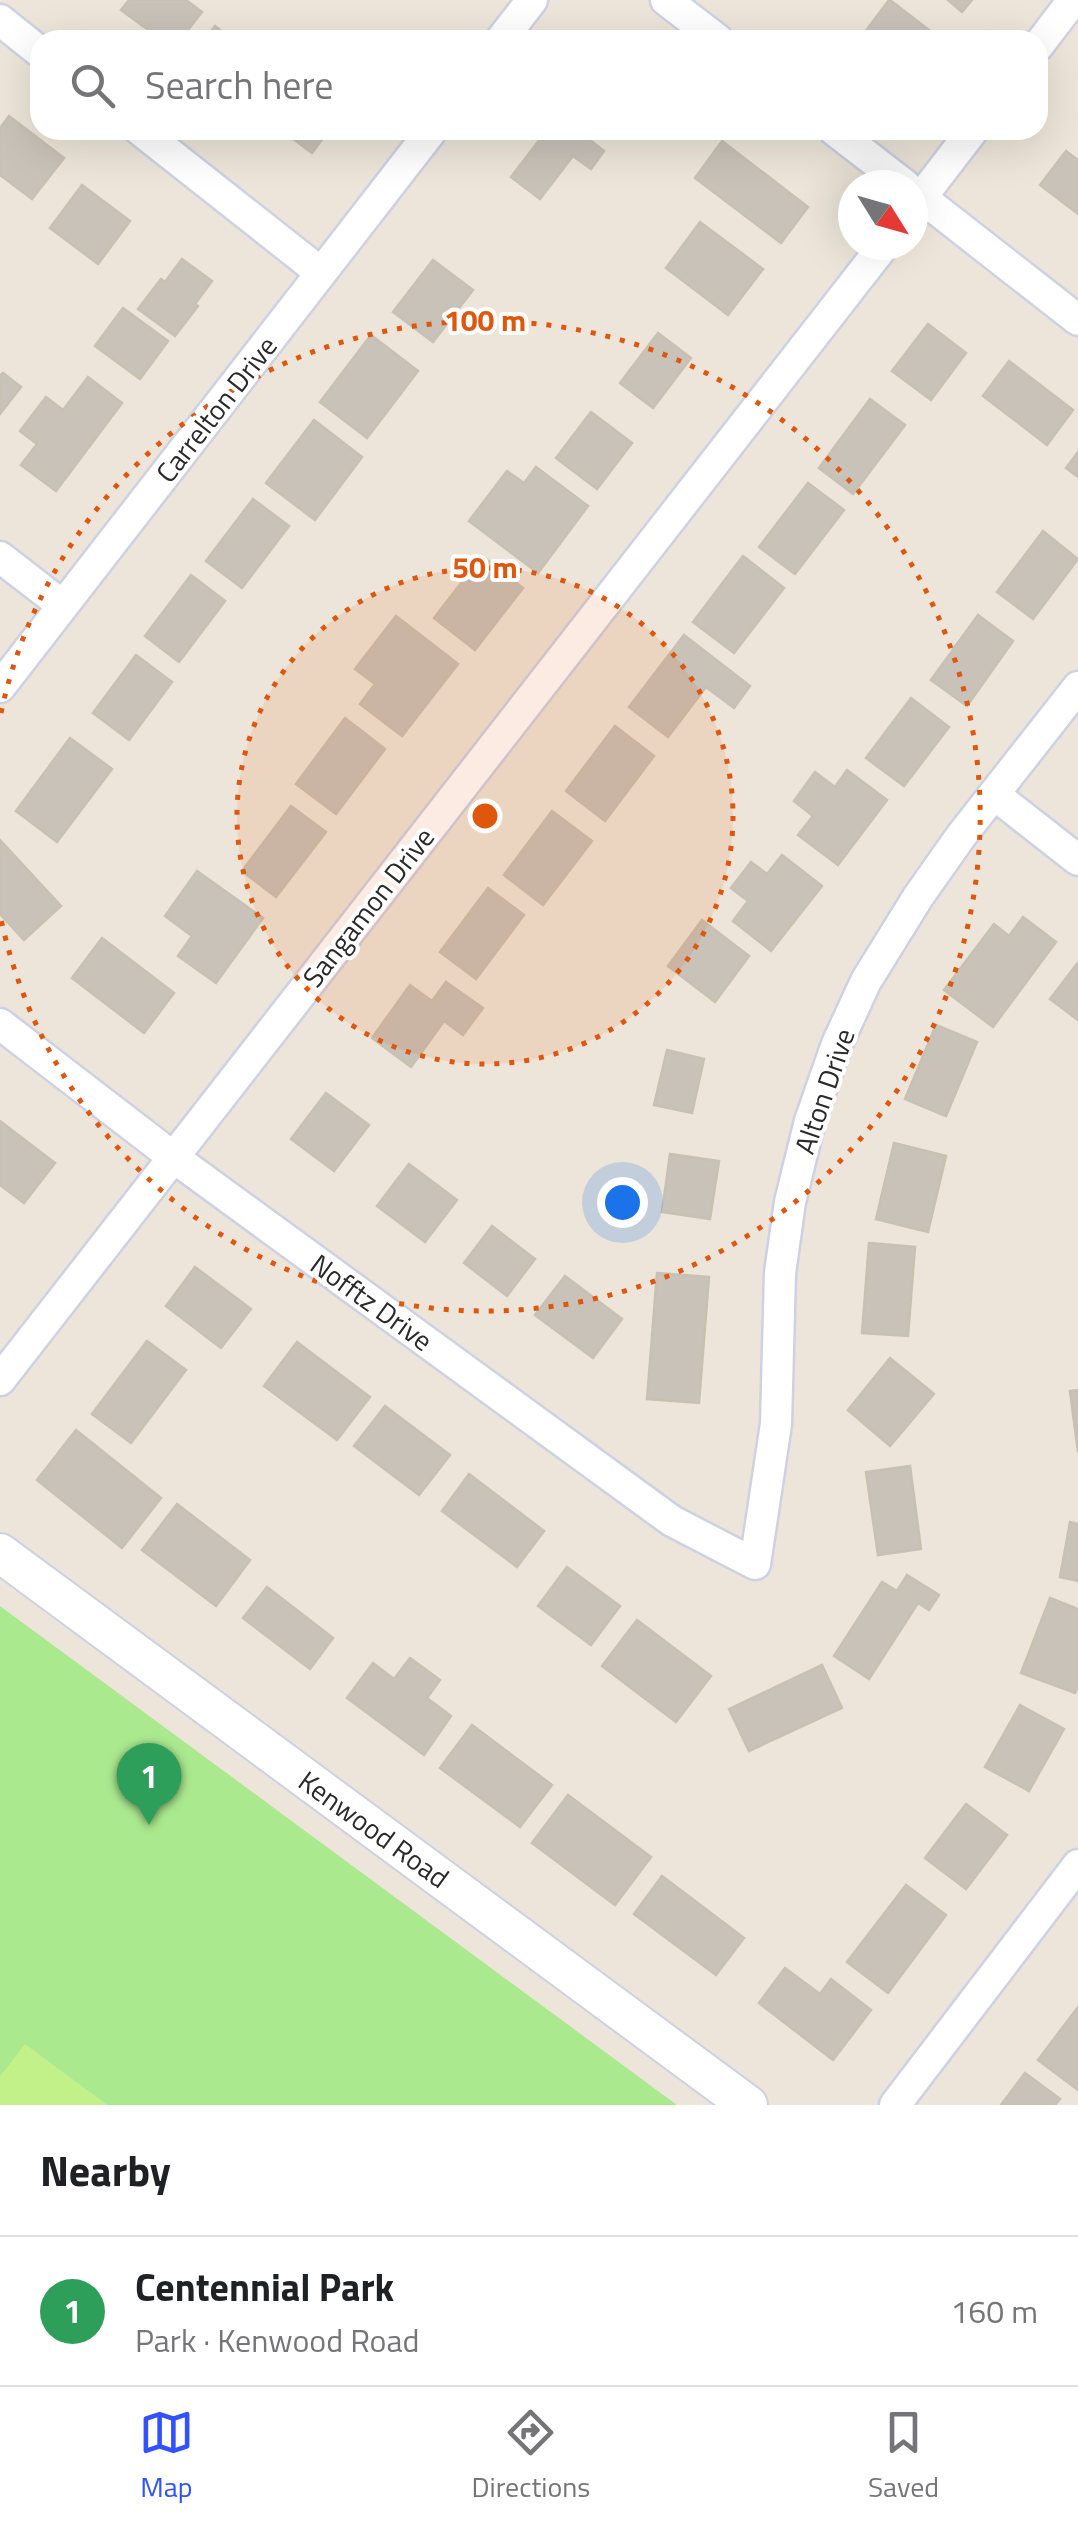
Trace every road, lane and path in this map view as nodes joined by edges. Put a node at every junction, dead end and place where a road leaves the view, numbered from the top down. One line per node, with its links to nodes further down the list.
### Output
1 (532, 0): 5 (street)
2 (666, 0): 6 (street)
3 (1073, 0): 7 (street)
4 (0, 20): 8 (street)
5 (510, 30)
6 (705, 30)
7 (1048, 33)
8 (30, 44)
9 (153, 140): 17 (street)
10 (424, 140): 17 (street, Carrelton Drive)
11 (846, 140): 13 (street)
12 (965, 140): 14 (street)
13 (882, 170)
14 (928, 180)
15 (928, 207): 18 (street)
16 (872, 260): 26 (street, Sangamon Drive)
17 (320, 272): 20 (street, Carrelton Drive)
18 (1078, 320)
19 (0, 557): 20 (street)
20 (62, 606): 22 (street, Carrelton Drive)
21 (1078, 686): 23 (street, Alton Drive)
22 (0, 688)
23 (995, 794): 24 (street); 29 (street, Alton Drive)
24 (1078, 860)
25 (0, 1024): 26 (street, Nofftz Drive)
26 (173, 1157): 27 (street, Sangamon Drive); 29 (street, Nofftz Drive)
27 (0, 1380)
28 (0, 1553): 31 (street, Kenwood Road)
29 (755, 1564)
30 (1078, 1865): 32 (street)
31 (748, 2105)
32 (894, 2105)

